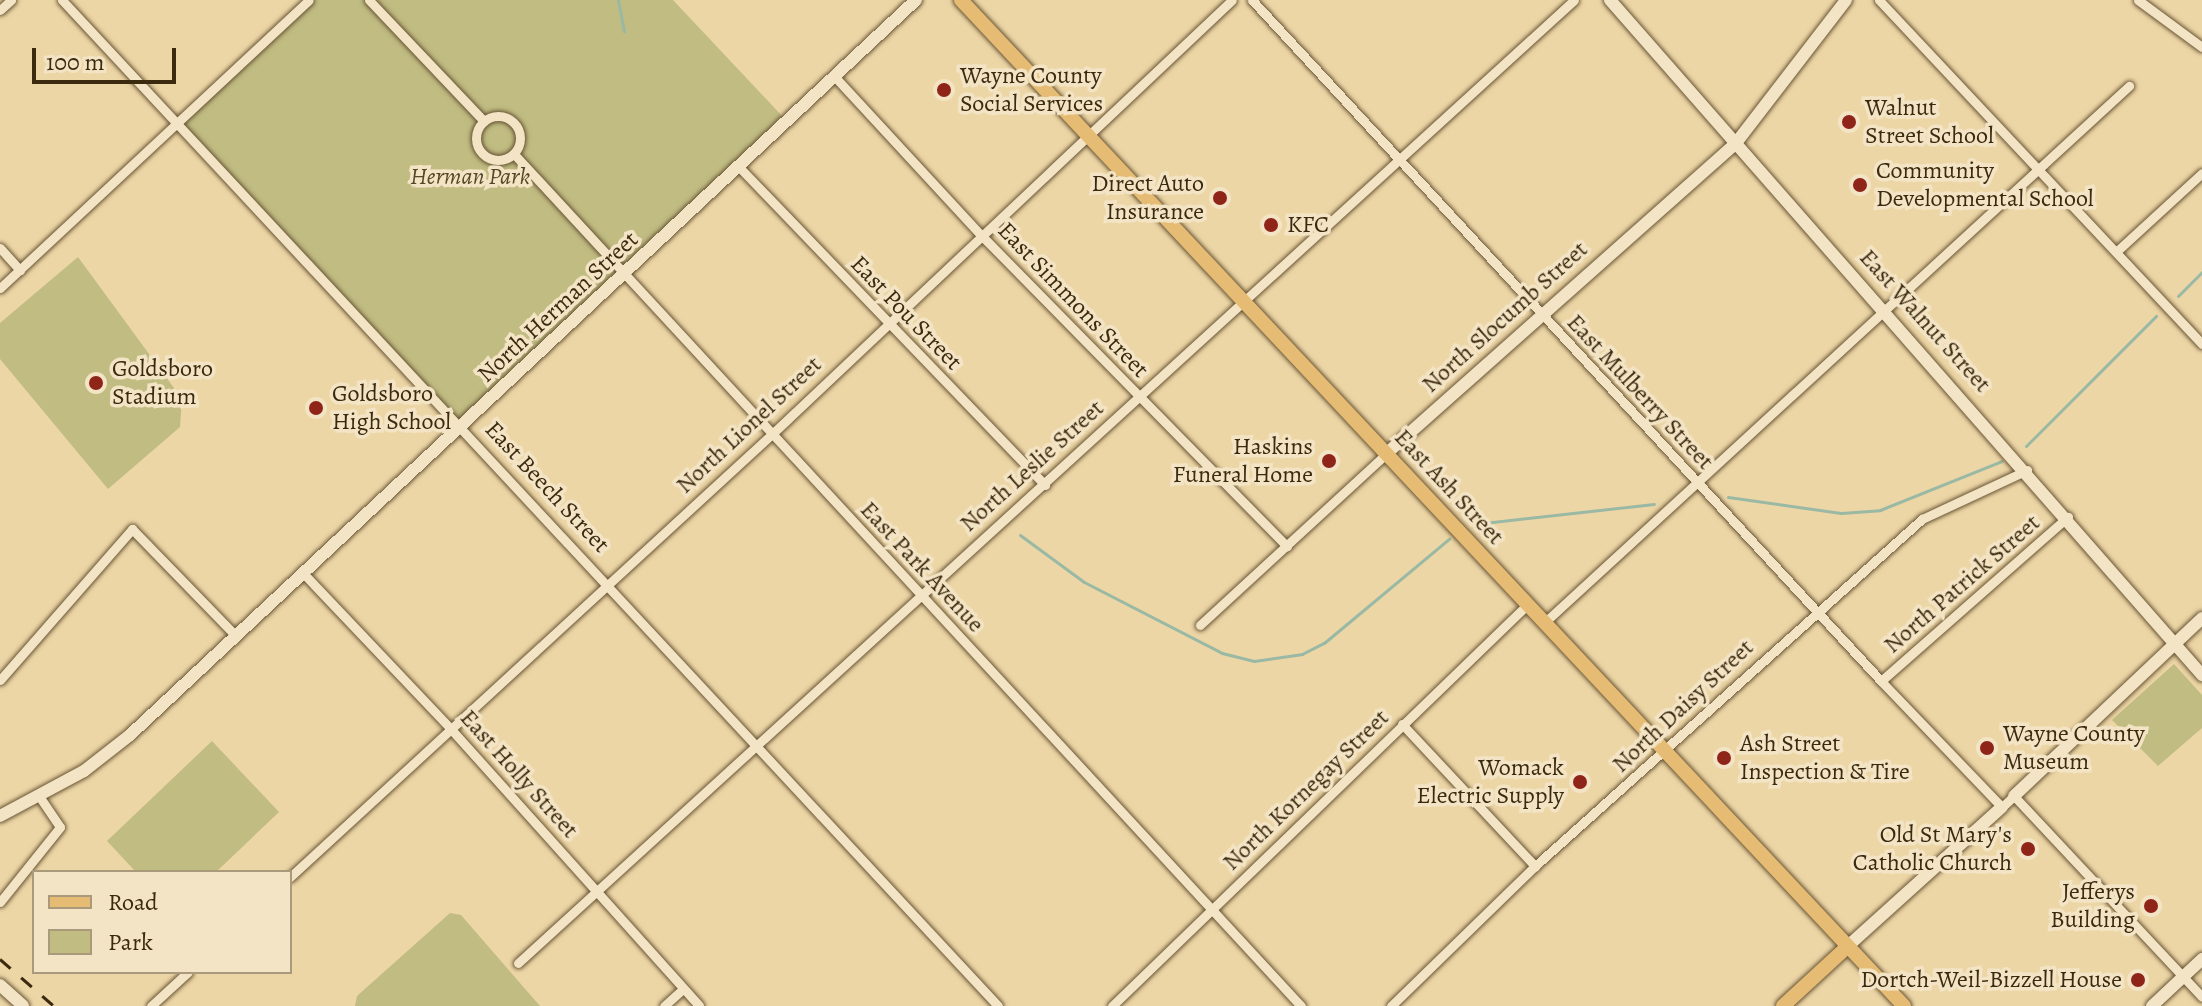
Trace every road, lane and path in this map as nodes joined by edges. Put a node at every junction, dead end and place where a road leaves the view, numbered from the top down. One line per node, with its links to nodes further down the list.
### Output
1 (11, 0): 14 (street)
2 (62, 0): 19 (street, East Beech Street)
3 (309, 0): 19 (street)
4 (369, 0): 18 (street)
5 (916, 0): 16 (street, North Herman Street)
6 (961, 0): 20 (main road, East Ash Street)
7 (1232, 0): 20 (street, North Lionel Street)
8 (1252, 0): 23 (street, East Mulberry Street)
9 (1574, 0): 23 (street, North Leslie Street)
10 (1610, 0): 21 (street, East Walnut Street)
11 (1846, 0): 21 (street, North Slocumb Street)
12 (1879, 0): 25 (street)
13 (2138, 0): 15 (street)
14 (0, 10)
15 (2202, 47)
16 (835, 77): 24 (street, North Herman Street); 27 (street, East Simmons Street)
17 (2129, 86): 25 (street)
18 (484, 121): 22 (street); 22 (street)
19 (178, 123): 30 (street); 39 (street, East Beech Street)
20 (1088, 133): 27 (street, North Lionel Street); 33 (main road, East Ash Street)
21 (1736, 143): 34 (street, East Walnut Street); 35 (street, North Slocumb Street)
22 (514, 154): 31 (street, East Park Avenue)
23 (1396, 159): 33 (street, North Leslie Street); 35 (street, East Mulberry Street)
24 (740, 168): 31 (street, North Herman Street); 36 (street, East Pou Street)
25 (2038, 170): 29 (street); 34 (street)
26 (2202, 173): 29 (street)
27 (980, 234): 36 (street, North Lionel Street); 38 (street, East Simmons Street)
28 (0, 248): 30 (street)
29 (2117, 251): 37 (street)
30 (20, 270): 32 (street)
31 (623, 274): 39 (street, North Herman Street); 40 (street, East Park Avenue)
32 (0, 288)
33 (1248, 302): 38 (street, North Leslie Street); 41 (main road, East Ash Street)
34 (1887, 311): 42 (street, East Walnut Street); 43 (street)
35 (1540, 313): 41 (street, North Slocumb Street); 43 (street, East Mulberry Street)
36 (886, 322): 40 (street, North Lionel Street); 44 (street, East Pou Street)
37 (2202, 344)
38 (1138, 396): 44 (street, North Leslie Street); 46 (street, East Simmons Street)
39 (462, 427): 47 (street, North Herman Street); 48 (street, East Beech Street)
40 (772, 434): 48 (street, North Lionel Street); 49 (street, East Park Avenue)
41 (1387, 453): 46 (street, North Slocumb Street); 50 (main road, East Ash Street)
42 (2027, 470): 45 (street, East Walnut Street); 51 (street, North Daisy Street)
43 (1696, 483): 51 (street, East Mulberry Street); 53 (street)
44 (1045, 485): 49 (street, North Leslie Street)
45 (2068, 517): 56 (street, East Walnut Street); 59 (street, North Patrick Street)
46 (1287, 546): 54 (street, North Slocumb Street)
47 (303, 573): 55 (street, North Herman Street); 61 (street, East Holly Street)
48 (609, 582): 61 (street, North Lionel Street); 62 (street, East Beech Street)
49 (920, 595): 62 (street, North Leslie Street); 72 (street, East Park Avenue)
50 (1528, 604): 53 (main road, East Ash Street); 60 (street, North Kornegay Street)
51 (1816, 611): 59 (street, East Mulberry Street); 63 (street, North Daisy Street)
52 (2202, 618): 56 (street)
53 (1545, 622): 63 (main road, East Ash Street)
54 (1200, 625)
55 (236, 636): 58 (street); 65 (street, North Herman Street)
56 (2174, 645): 57 (street, East Walnut Street); 64 (street)
57 (2202, 675)
58 (0, 680)
59 (1881, 681): 66 (street, East Mulberry Street)
60 (1402, 724): 68 (street); 72 (street, North Kornegay Street)
61 (450, 728): 69 (street, North Lionel Street); 70 (street, East Holly Street)
62 (759, 743): 70 (street, North Leslie Street); 85 (street, East Beech Street)
63 (1665, 751): 68 (street, North Daisy Street); 73 (main road, East Ash Street)
64 (2014, 796): 66 (street); 77 (street)
65 (40, 797): 67 (street, North Herman Street); 71 (street)
66 (2002, 807): 73 (street)
67 (0, 816)
68 (1535, 866): 88 (street, North Daisy Street)
69 (292, 875)
70 (598, 891): 75 (street, North Leslie Street); 79 (street, East Holly Street)
71 (0, 902)
72 (1212, 910): 86 (street, North Kornegay Street); 87 (street, East Park Avenue)
73 (1848, 946): 89 (main road); 90 (main road, East Ash Street)
74 (2202, 959): 77 (street)
75 (518, 963)
76 (186, 974): 82 (street)
77 (2183, 977): 80 (street); 91 (street)
78 (0, 985): 81 (street)
79 (683, 989): 83 (street); 84 (street, East Holly Street)
80 (2202, 997)
81 (23, 1006)
82 (151, 1006)
83 (664, 1006)
84 (699, 1006)
85 (998, 1006)
86 (1112, 1006)
87 (1301, 1006)
88 (1391, 1006)
89 (1783, 1006)
90 (1904, 1006)
91 (2152, 1006)

